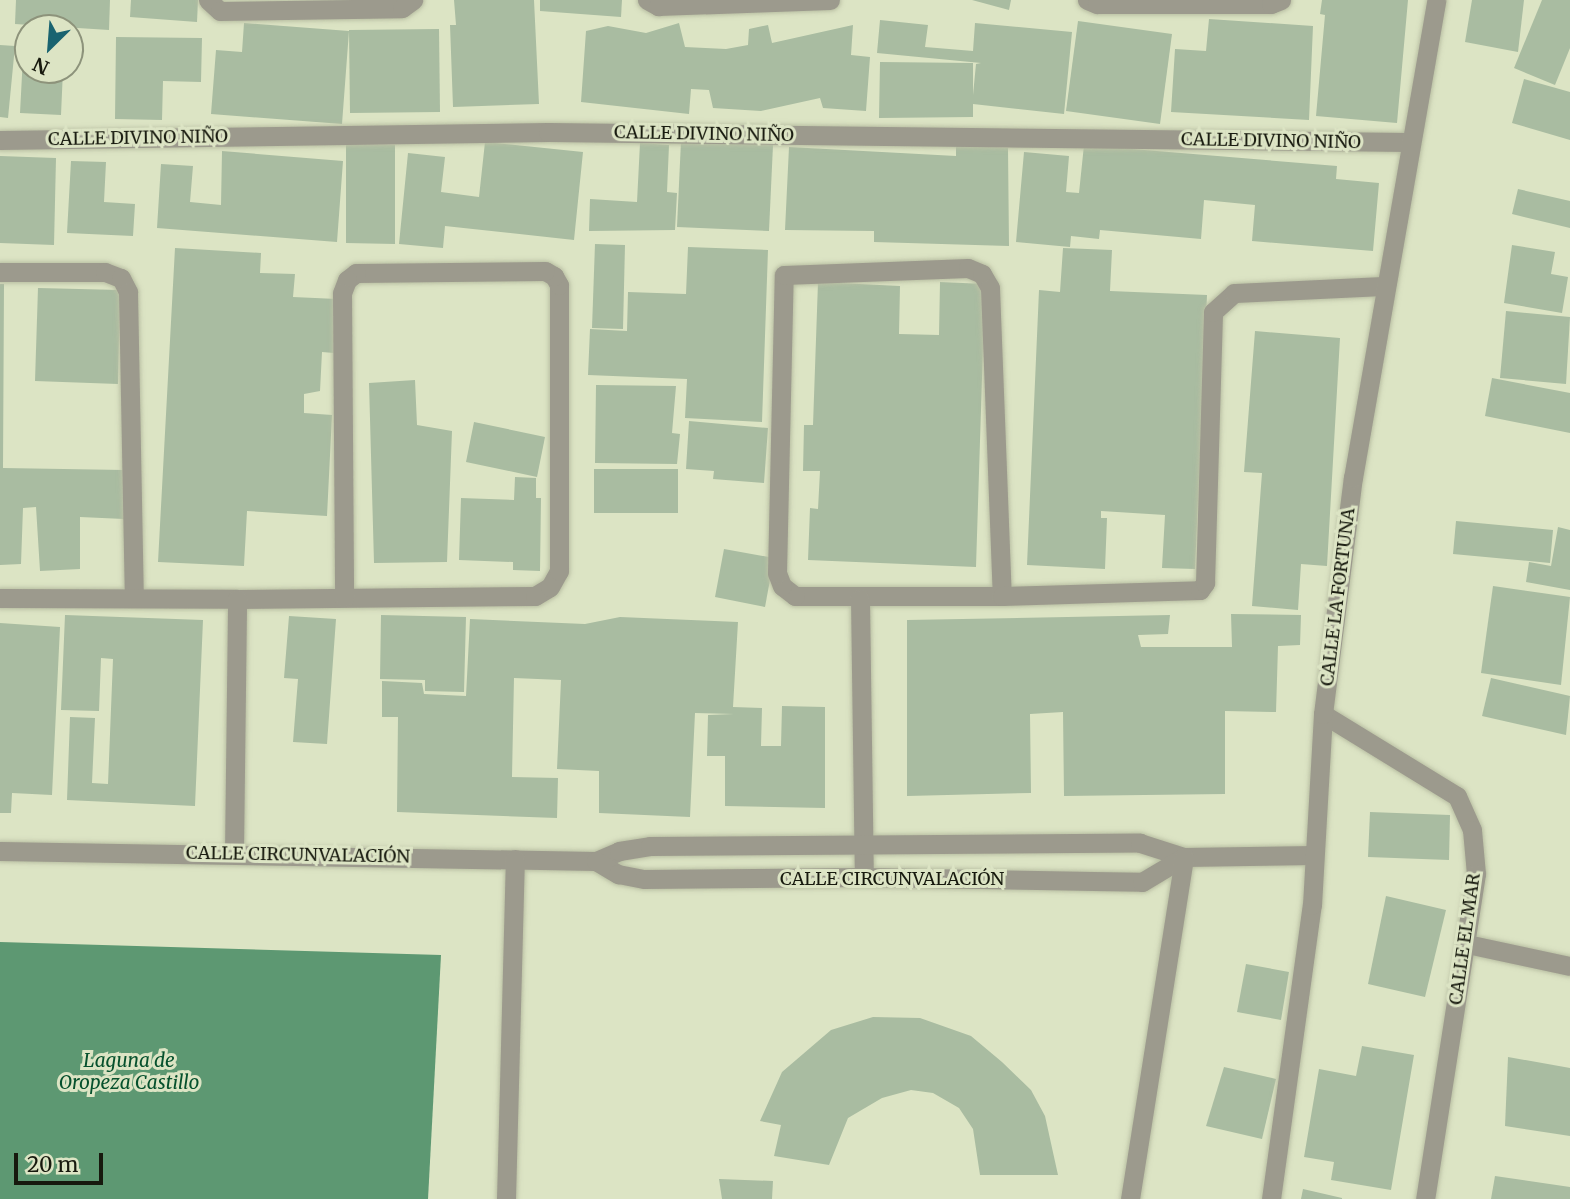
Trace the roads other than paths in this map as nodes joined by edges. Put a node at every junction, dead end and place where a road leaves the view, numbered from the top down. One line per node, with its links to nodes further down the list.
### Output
1 (208, 0): 2 (street)
2 (413, 0)
3 (647, 0): 4 (street)
4 (830, 0)
5 (1087, 0): 6 (street)
6 (1281, 0)
7 (1436, 0): 9 (street, CALLE LA FORTUNA)
8 (0, 140): 9 (street, CALLE DIVINO NIÑO)
9 (1409, 142): 11 (street, CALLE LA FORTUNA)
10 (0, 272): 13 (street)
11 (1384, 286): 12 (street); 18 (street, CALLE LA FORTUNA)
12 (1002, 596): 17 (street); 17 (street)
13 (134, 597): 15 (street); 16 (street)
14 (344, 597): 14 (street); 16 (street)
15 (0, 598)
16 (237, 599): 21 (street)
17 (860, 599): 19 (street)
18 (1323, 714): 22 (street, CALLE LA FORTUNA); 27 (street, CALLE EL MAR)
19 (863, 846): 23 (street, CALLE CIRCUNVALACIÓN); 25 (street, CALLE CIRCUNVALACIÓN); 26 (street)
20 (0, 851): 21 (street, CALLE CIRCUNVALACIÓN)
21 (234, 853): 24 (street, CALLE CIRCUNVALACIÓN)
22 (1314, 855): 23 (street, CALLE CIRCUNVALACIÓN); 31 (street, CALLE LA FORTUNA)
23 (1184, 857): 26 (street, CALLE CIRCUNVALACIÓN); 30 (street)
24 (515, 859): 25 (street, CALLE CIRCUNVALACIÓN); 29 (street)
25 (596, 861): 26 (street, CALLE CIRCUNVALACIÓN)
26 (864, 877)
27 (1466, 944): 28 (street); 32 (street, CALLE EL MAR)
28 (1570, 966)
29 (506, 1199)
30 (1130, 1199)
31 (1271, 1199)
32 (1425, 1199)

